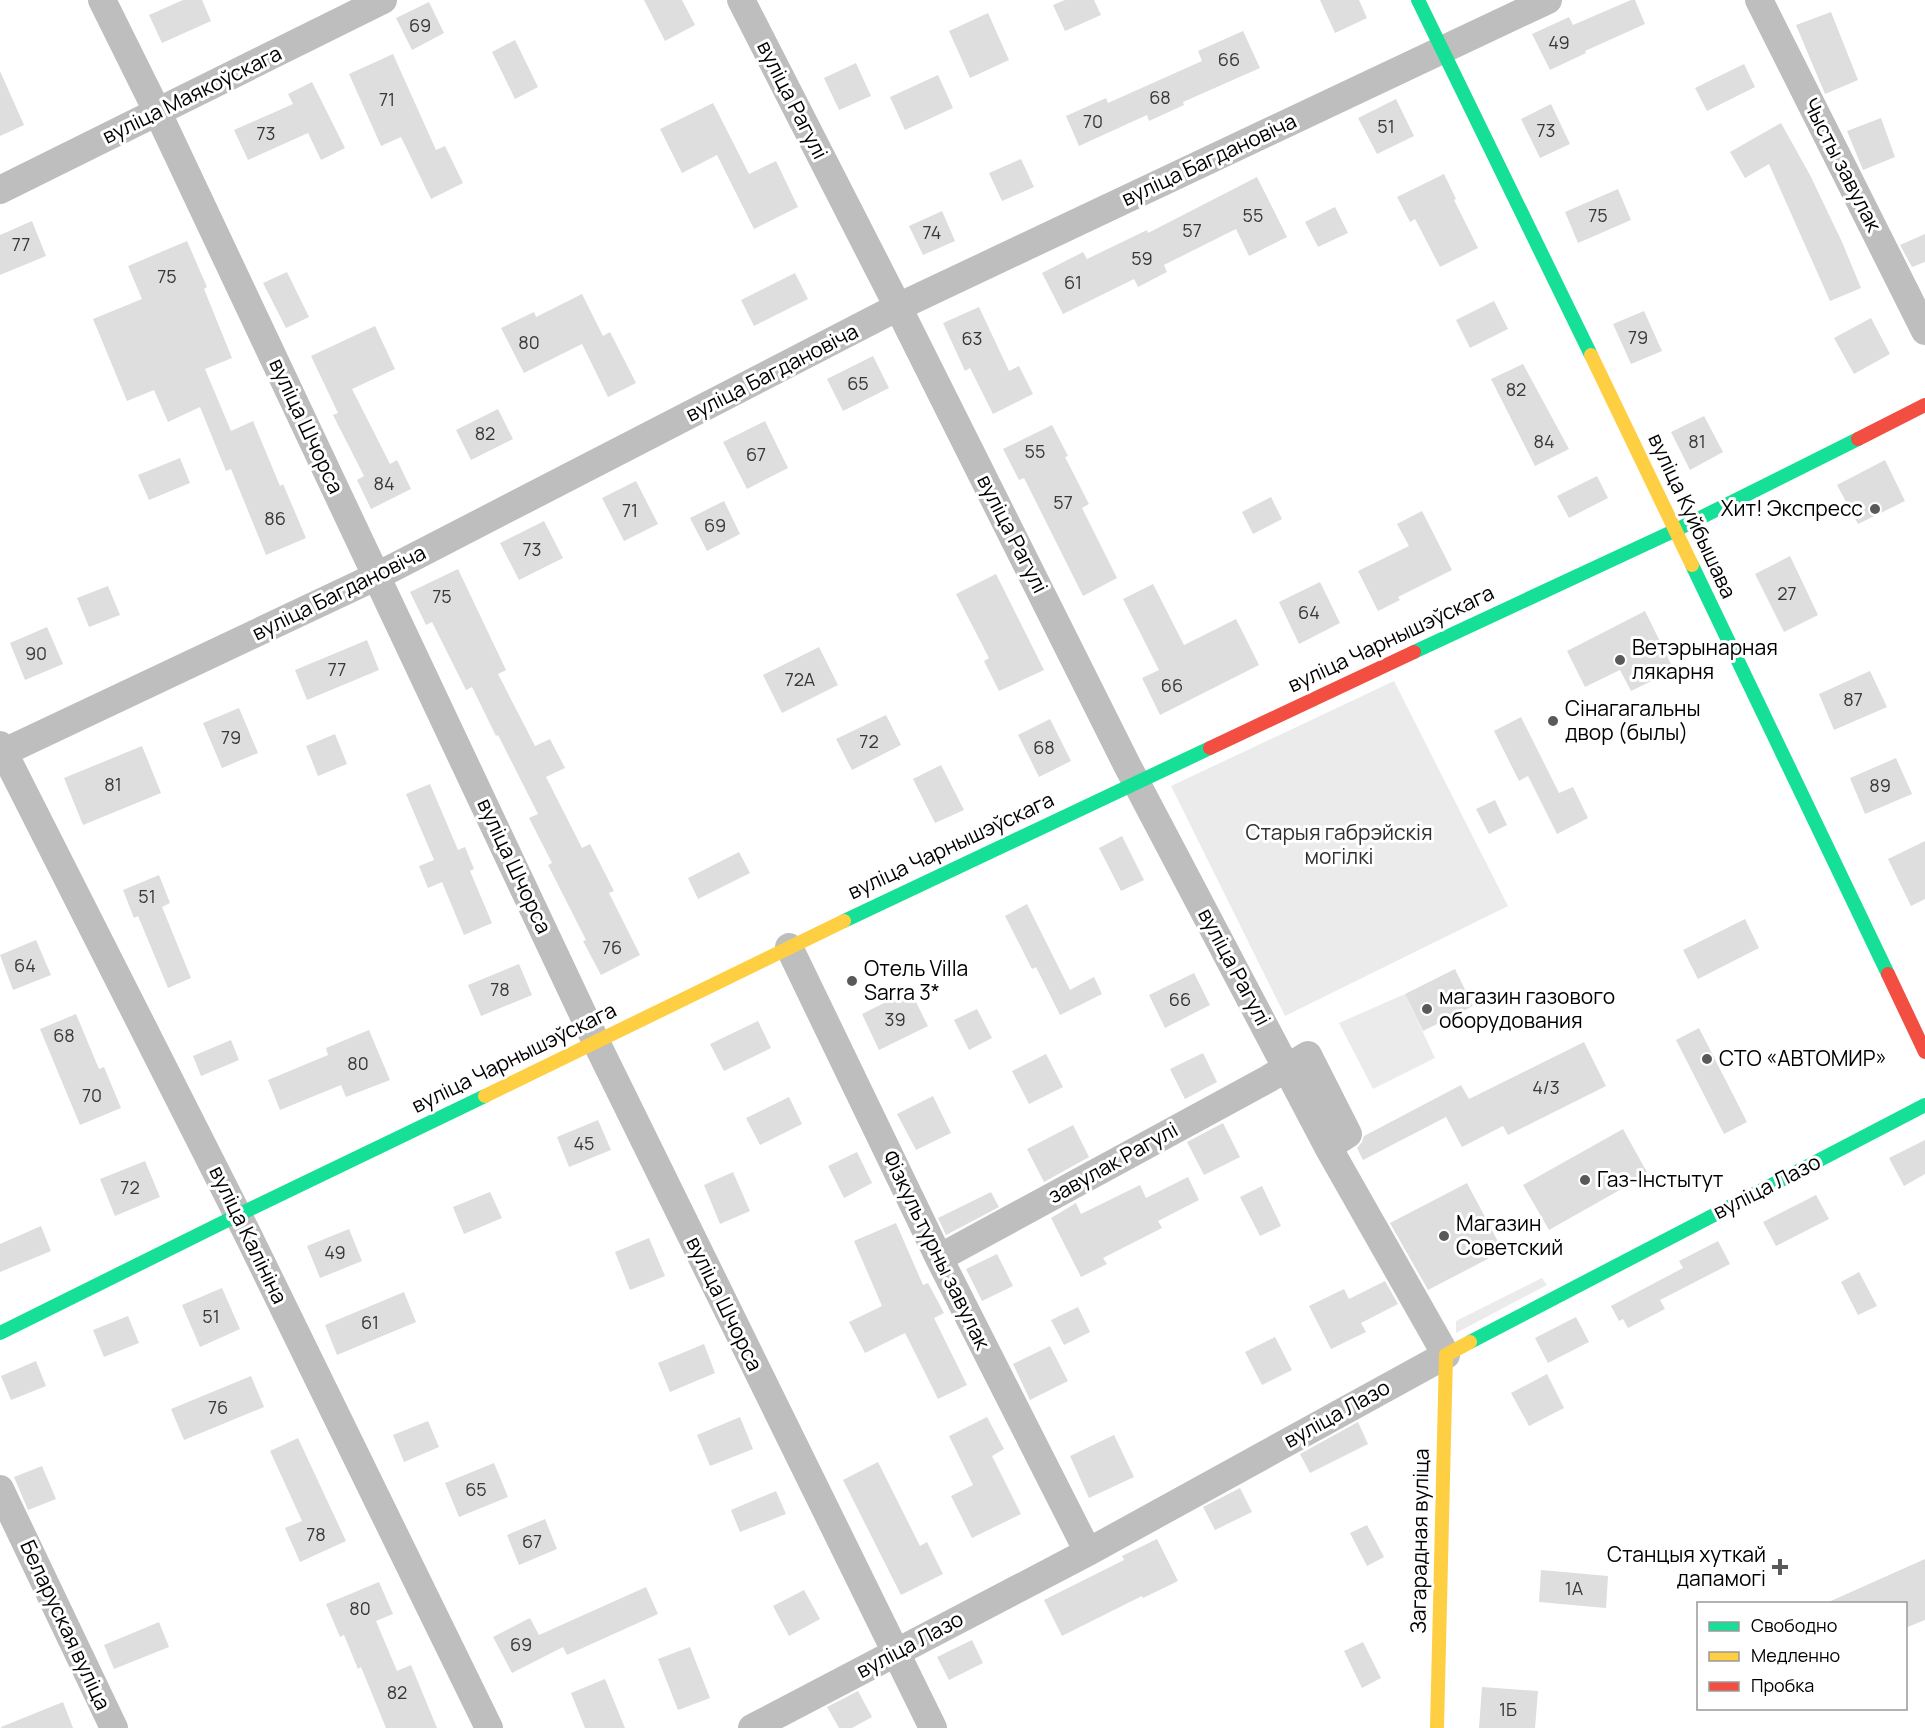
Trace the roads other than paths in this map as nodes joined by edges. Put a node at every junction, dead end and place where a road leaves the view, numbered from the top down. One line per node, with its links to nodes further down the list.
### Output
1 (102, 0): 8 (street, вуліца Шчорса)
2 (383, 0): 8 (street, вуліца Маякоўскага)
3 (741, 0): 10 (street, вуліца Рагулі)
4 (1418, 0): 7 (main road, вуліца Куйбышава)
5 (1548, 0): 7 (street, вуліца Багдановіча)
6 (1759, 0): 11 (street, Чысты завулак)
7 (1442, 50): 10 (street, вуліца Багдановіча); 13 (main road, вуліца Куйбышава)
8 (158, 113): 9 (street, вуліца Маякоўскага); 14 (street, вуліца Шчорса)
9 (0, 190)
10 (898, 307): 14 (street, вуліца Багдановіча); 16 (street, вуліца Рагулі)
11 (1925, 331)
12 (1925, 405): 13 (main road, вуліца Чарнышэўскага)
13 (1676, 530): 16 (main road, вуліца Чарнышэўскага); 19 (main road, вуліца Куйбышава)
14 (377, 576): 15 (street, вуліца Багдановіча); 18 (street, вуліца Шчорса)
15 (1, 751): 22 (street, вуліца Калініна)
16 (1136, 782): 17 (main road, вуліца Чарнышэўскага); 20 (street, вуліца Рагулі)
17 (789, 947): 18 (main road, вуліца Чарнышэўскага); 23 (street, Фізкультурны завулак)
18 (597, 1042): 22 (main road, вуліца Чарнышэўскага); 28 (street, вуліца Шчорса)
19 (1925, 1052)
20 (1286, 1066): 23 (street, завулак Рагулі); 25 (street, вуліца Рагулі)
21 (1925, 1105): 25 (main road, вуліца Лазо)
22 (238, 1215): 24 (main road, вуліца Чарнышэўскага); 30 (street, вуліца Калініна)
23 (939, 1258): 27 (street, Фізкультурны завулак)
24 (0, 1333)
25 (1446, 1355): 27 (street, вуліца Лазо); 33 (main road, Загарадная вуліца)
26 (0, 1489): 29 (street, Беларуская вуліца)
27 (1088, 1552): 28 (street, вуліца Лазо)
28 (895, 1652): 31 (street, вуліца Лазо); 32 (street, вуліца Шчорса)
29 (114, 1728)
30 (489, 1728)
31 (752, 1728)
32 (933, 1728)
33 (1437, 1728)

